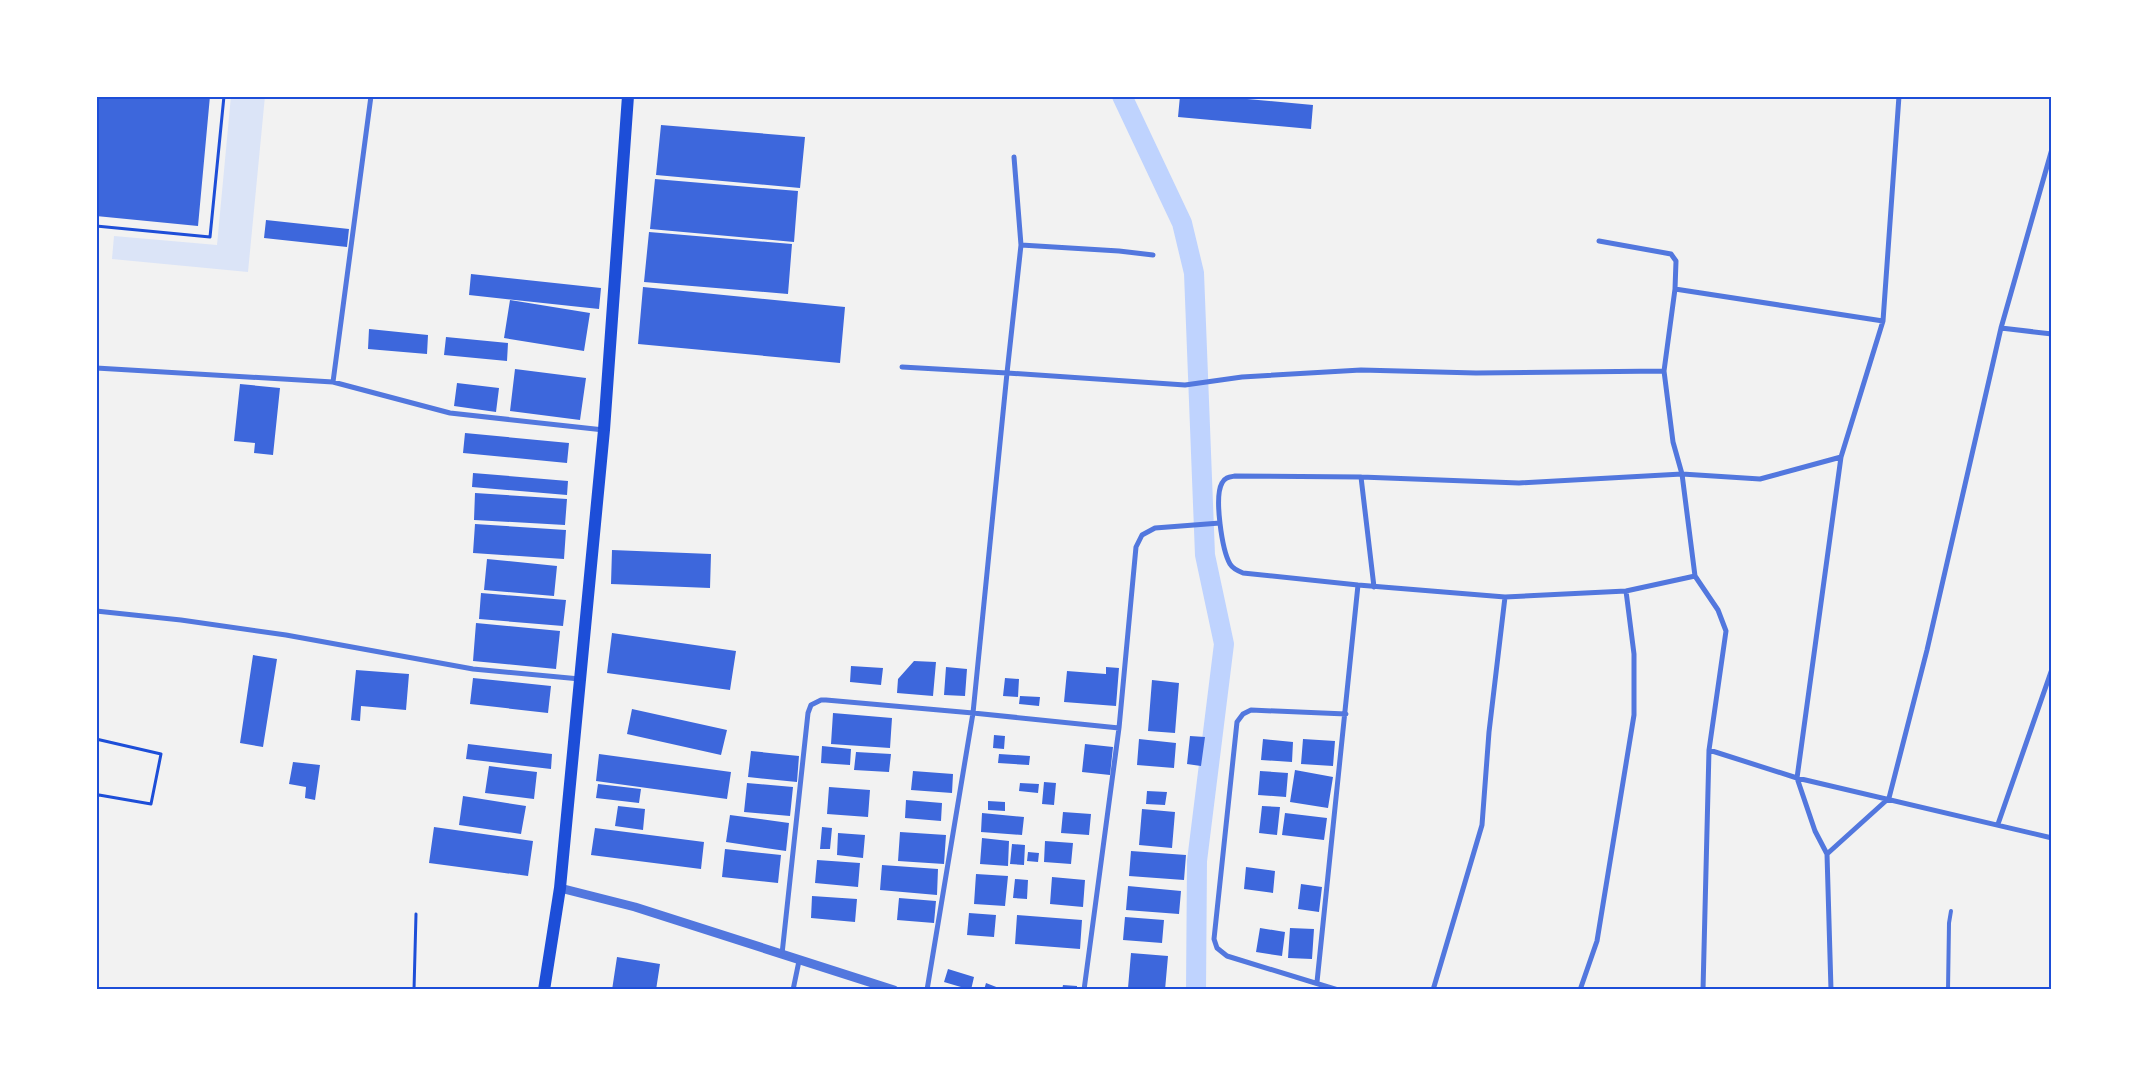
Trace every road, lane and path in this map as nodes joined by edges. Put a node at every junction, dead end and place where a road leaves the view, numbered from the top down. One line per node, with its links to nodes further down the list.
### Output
1 (224, 96): 7 (path)
2 (371, 96): 19 (street)
3 (628, 96): 20 (main road)
4 (1899, 96): 12 (street)
5 (2052, 149): 13 (street)
6 (1014, 157): 9 (street)
7 (96, 226)
8 (1599, 241): 11 (street)
9 (1021, 245): 10 (street); 18 (street)
10 (1153, 255)
11 (1675, 289): 12 (street); 17 (street)
12 (1883, 321): 21 (street)
13 (2001, 328): 14 (street); 41 (street)
14 (2052, 334)
15 (902, 367): 18 (street)
16 (96, 368): 19 (street)
17 (1664, 371): 18 (street); 22 (street)
18 (1007, 373): 34 (street)
19 (333, 382): 20 (street)
20 (604, 430): 32 (main road)
21 (1841, 457): 22 (street); 39 (street)
22 (1682, 474): 23 (street); 25 (street)
23 (1362, 477): 24 (street); 27 (street)
24 (1220, 522): 26 (street); 36 (street)
25 (1695, 576): 28 (street); 38 (street)
26 (1358, 585): 27 (street); 35 (street)
27 (1374, 587): 29 (street)
28 (1626, 591): 29 (street); 59 (street)
29 (1506, 597): 58 (street)
30 (96, 611): 32 (street)
31 (2052, 669): 33 (street)
32 (580, 679): 45 (main road)
33 (2050, 684): 42 (street)
34 (973, 713): 36 (street); 48 (street); 55 (street)
35 (1346, 714): 50 (street); 50 (street)
36 (1119, 728): 56 (street)
37 (96, 739): 40 (path)
38 (1709, 750): 39 (street); 60 (street)
39 (1797, 778): 41 (street); 44 (street)
40 (96, 796)
41 (1889, 798): 42 (street); 44 (street)
42 (1998, 824): 43 (street)
43 (2052, 838)
44 (1827, 854): 61 (street)
45 (560, 888): 48 (street); 52 (main road)
46 (1951, 911): 62 (lane)
47 (416, 914): 51 (path)
48 (782, 955): 49 (street)
49 (799, 961): 53 (street); 54 (street)
50 (1317, 982): 57 (street)
51 (414, 990)
52 (544, 990)
53 (793, 990)
54 (894, 990)
55 (927, 990)
56 (1084, 990)
57 (1338, 990)
58 (1433, 990)
59 (1580, 990)
60 (1702, 990)
61 (1831, 990)
62 (1948, 990)

